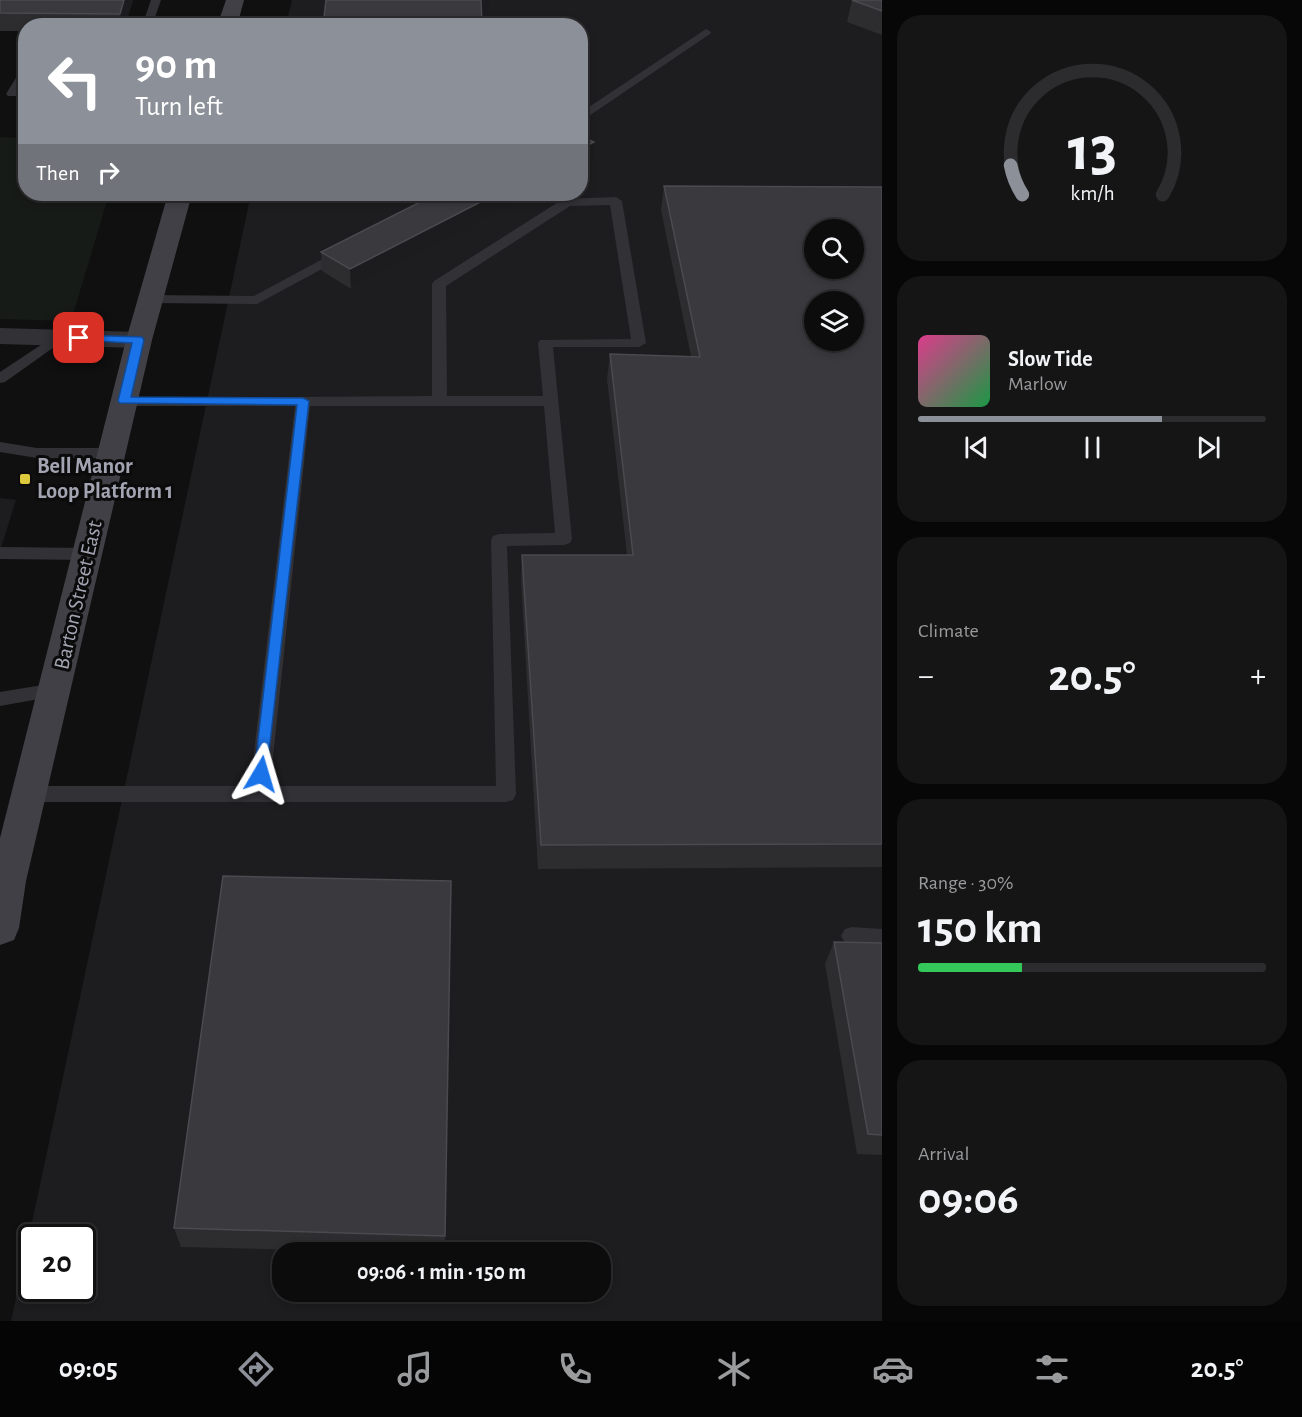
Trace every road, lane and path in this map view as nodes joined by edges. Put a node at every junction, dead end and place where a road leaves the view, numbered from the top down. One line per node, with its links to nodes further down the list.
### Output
1 (156, 0): 3 (lane)
2 (235, 0): 4 (main road)
3 (150, 18)
4 (229, 18)
5 (706, 32): 8 (lane)
6 (18, 84): 7 (lane)
7 (12, 94)
8 (588, 113)
9 (178, 201): 11 (main road, Barton Street East)
10 (357, 244): 11 (lane)
11 (150, 299): 14 (main road, Barton Street East)
12 (0, 336): 13 (street)
13 (59, 337): 14 (street); 15 (lane)
14 (139, 340): 16 (main road, Barton Street East)
15 (0, 379)
16 (124, 401): 17 (lane); 21 (main road, Barton Street East)
17 (303, 401): 18 (lane); 27 (lane)
18 (440, 401): 19 (lane); 19 (lane)
19 (550, 401): 27 (lane)
20 (0, 447): 21 (lane)
21 (111, 453): 23 (main road, Barton Street East)
22 (0, 553): 23 (lane)
23 (88, 554): 24 (main road, Barton Street East)
24 (55, 690): 25 (lane); 26 (main road, Barton Street East)
25 (0, 699)
26 (30, 794): 27 (lane); 28 (main road, Barton Street East)
27 (259, 794)
28 (4, 881): 29 (main road, Barton Street East)
29 (0, 928)
30 (852, 936): 31 (lane)
31 (882, 938)

